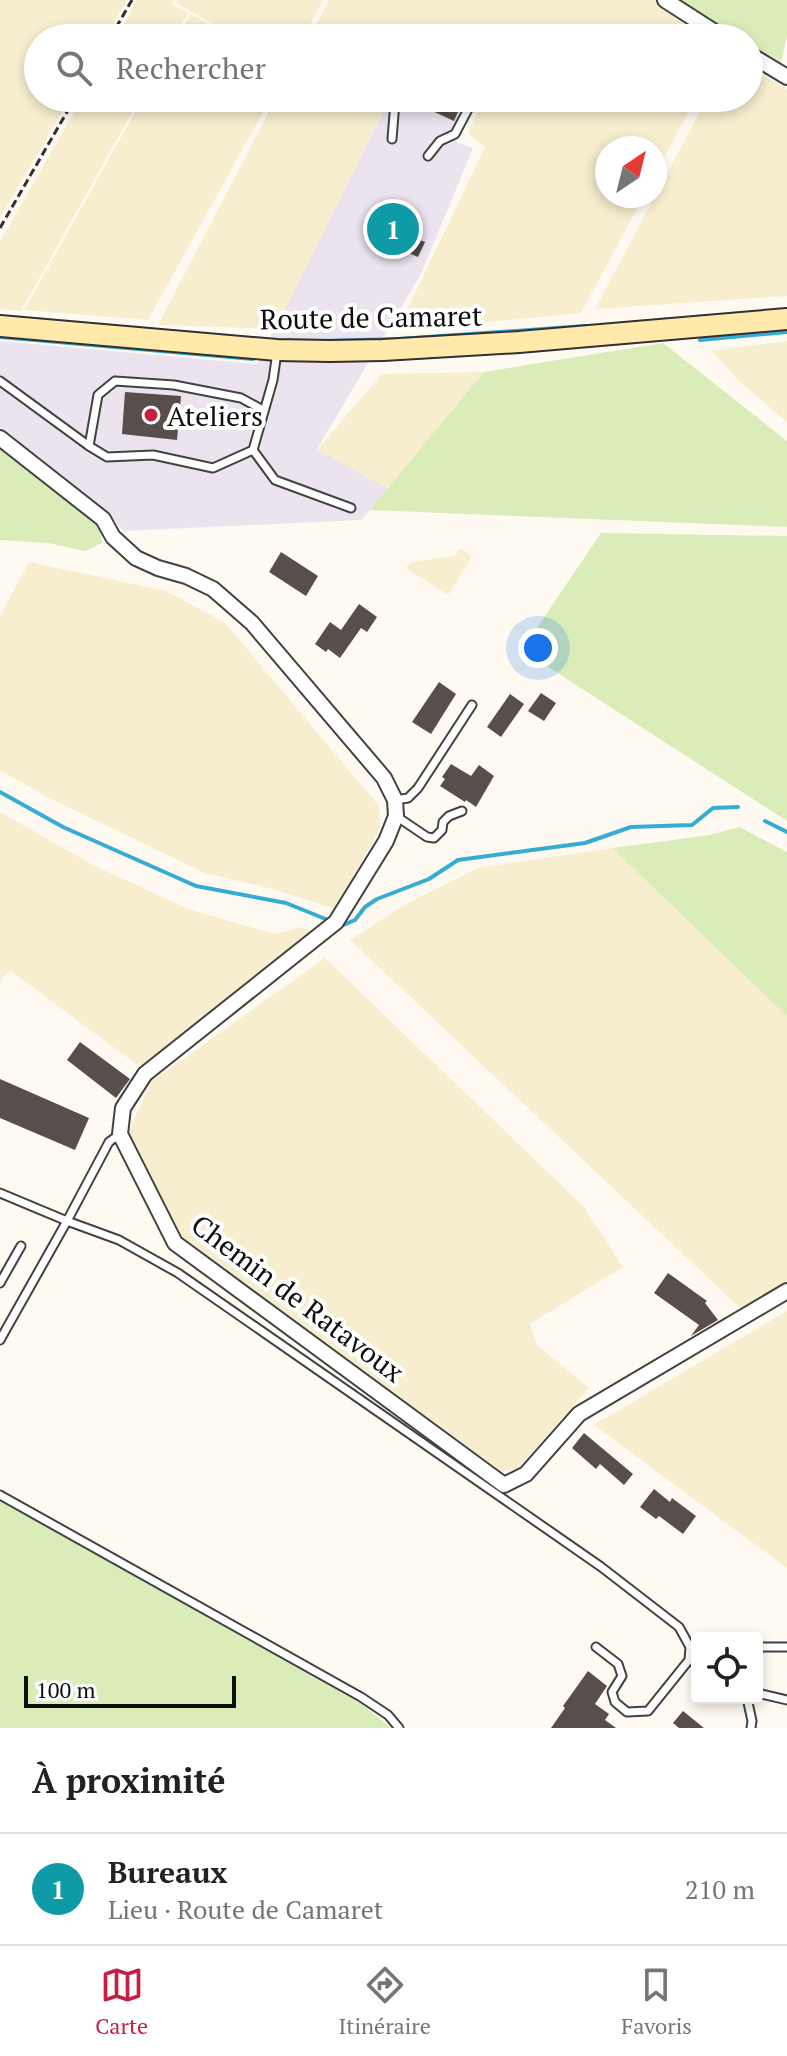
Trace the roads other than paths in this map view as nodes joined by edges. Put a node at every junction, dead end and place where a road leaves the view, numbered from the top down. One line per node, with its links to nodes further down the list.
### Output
1 (665, 0): 2 (street)
2 (702, 24)
3 (763, 62): 4 (street)
4 (787, 77)
5 (394, 112): 7 (lane)
6 (467, 112): 8 (lane)
7 (392, 139)
8 (428, 156)
9 (787, 319): 11 (main road, Route de Camaret)
10 (0, 326): 11 (main road, Route de Camaret)
11 (277, 350): 13 (lane)
12 (0, 381): 15 (lane)
13 (263, 410): 15 (lane); 16 (lane)
14 (0, 438): 19 (street)
15 (89, 446): 16 (lane)
16 (253, 450): 17 (lane)
17 (351, 508)
18 (472, 705): 19 (lane)
19 (395, 808): 20 (lane); 21 (street)
20 (462, 811)
21 (120, 1134): 23 (lane); 26 (street, Chemin de Ratavoux)
22 (0, 1193): 23 (lane)
23 (67, 1221): 27 (lane); 29 (lane)
24 (21, 1246): 25 (lane)
25 (0, 1283)
26 (787, 1291)
27 (0, 1340)
28 (0, 1495): 37 (lane)
29 (691, 1644)
30 (596, 1647): 33 (lane)
31 (763, 1647): 32 (lane)
32 (787, 1647)
33 (691, 1656)
34 (763, 1694): 35 (lane)
35 (787, 1700)
36 (748, 1704): 38 (lane)
37 (399, 1728)
38 (751, 1728)

